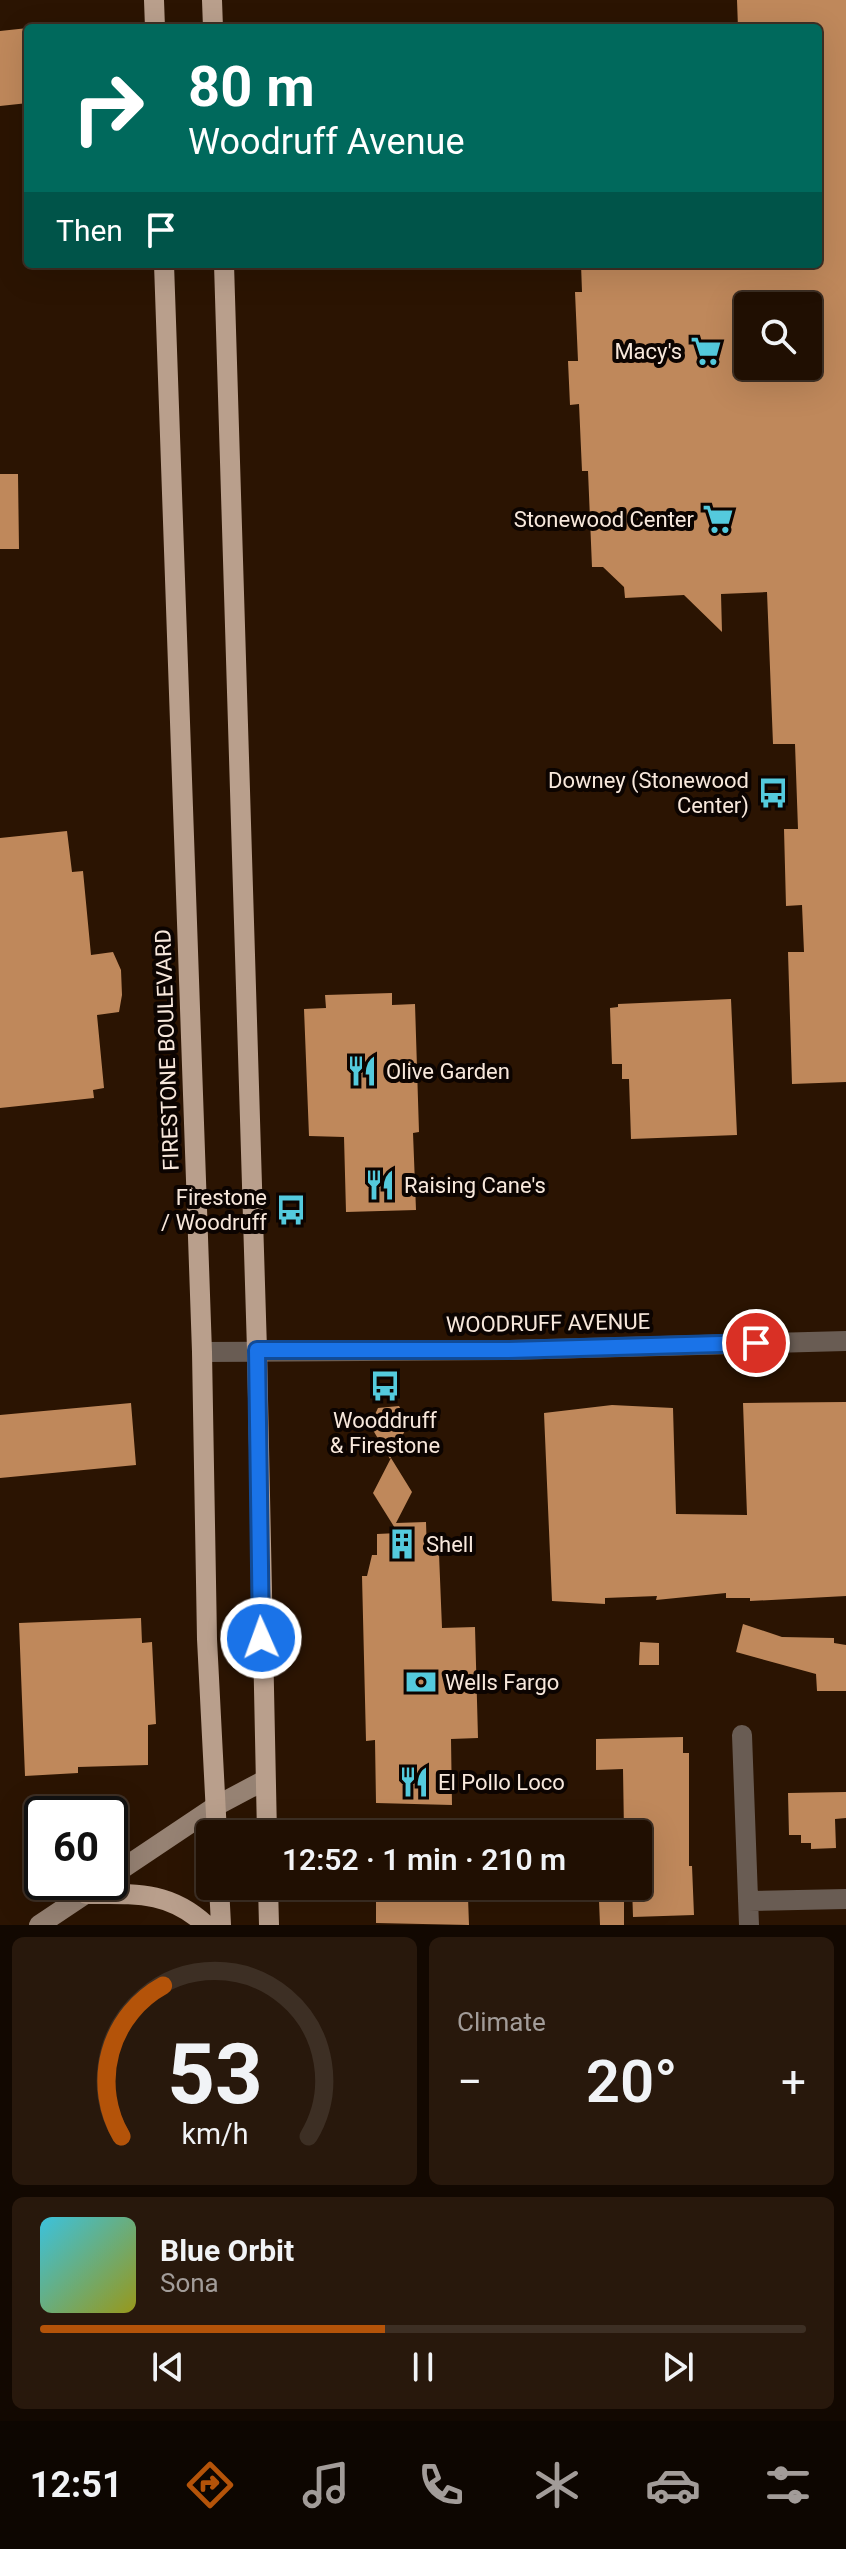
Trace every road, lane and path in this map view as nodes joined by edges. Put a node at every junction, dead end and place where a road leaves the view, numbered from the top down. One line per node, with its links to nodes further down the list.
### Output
1 (154, 0): 3 (main road)
2 (212, 0): 4 (main road)
3 (155, 24)
4 (213, 24)
5 (164, 268): 9 (main road, FIRESTONE BOULEVARD)
6 (224, 268): 8 (main road)
7 (846, 1341): 8 (street, WOODRUFF AVENUE)
8 (257, 1350): 9 (street, WOODRUFF AVENUE); 11 (main road)
9 (202, 1352): 12 (main road, FIRESTONE BOULEVARD)
10 (742, 1735): 21 (street)
11 (265, 1780): 12 (main road); 14 (main road)
12 (216, 1806): 13 (main road, FIRESTONE BOULEVARD); 15 (main road)
13 (216, 1820)
14 (266, 1820)
15 (128, 1865)
16 (128, 1892): 23 (main road)
17 (846, 1899): 21 (street)
18 (76, 1900): 22 (main road)
19 (220, 1900): 24 (main road)
20 (268, 1900): 25 (main road)
21 (748, 1901): 26 (street)
22 (39, 1925)
23 (206, 1925)
24 (221, 1925)
25 (269, 1925)
26 (749, 1925)

